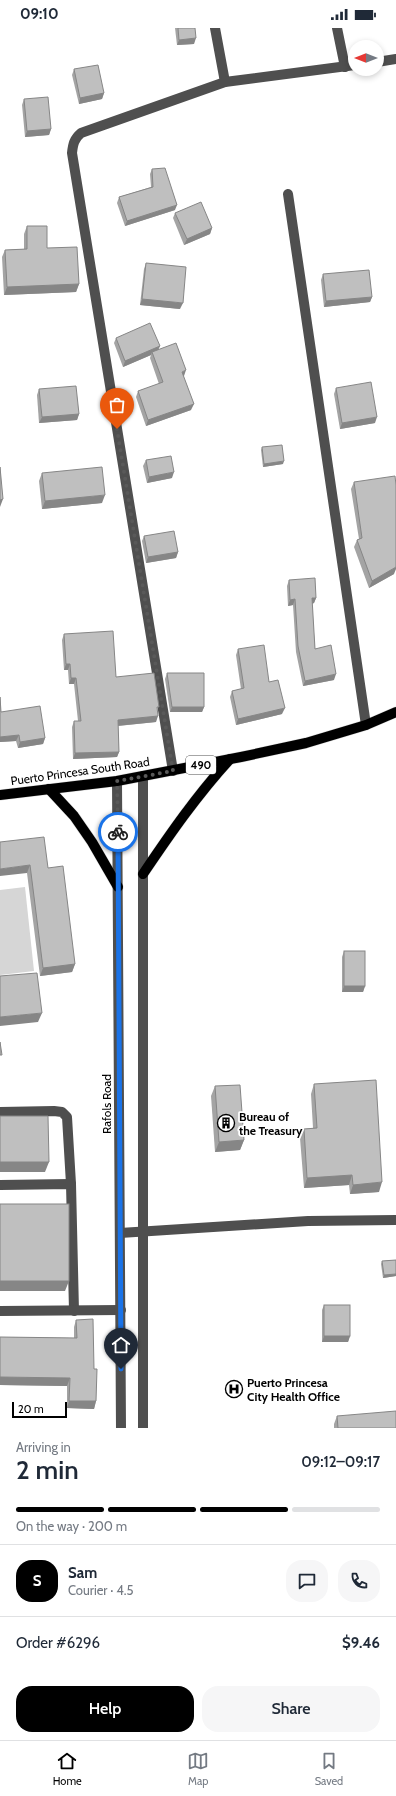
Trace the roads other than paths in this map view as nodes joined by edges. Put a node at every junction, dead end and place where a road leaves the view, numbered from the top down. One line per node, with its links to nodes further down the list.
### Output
1 (215, 28): 7 (street)
2 (337, 28): 3 (street)
3 (348, 60)
4 (396, 60): 5 (street)
5 (384, 61)
6 (348, 66): 7 (street)
7 (225, 82): 12 (street)
8 (288, 194): 10 (street)
9 (396, 712): 10 (main road, Puerto Princesa South Road / 490)
10 (366, 725): 11 (main road, Puerto Princesa South Road / 490)
11 (230, 759): 12 (main road, Puerto Princesa South Road / 490); 17 (main road)
12 (173, 771): 13 (main road, Puerto Princesa South Road / 490)
13 (144, 776): 14 (main road, Puerto Princesa South Road / 490); 17 (street)
14 (117, 781): 15 (main road, Puerto Princesa South Road / 490); 18 (street, Rafols Road)
15 (49, 789): 16 (main road, Puerto Princesa South Road / 490); 18 (main road)
16 (0, 795)
17 (143, 874): 23 (street)
18 (118, 888): 24 (street, Rafols Road)
19 (0, 1112): 20 (street)
20 (71, 1184): 21 (street); 27 (street)
21 (0, 1185)
22 (396, 1220): 23 (street)
23 (143, 1232): 24 (street); 29 (street)
24 (120, 1233): 25 (street, Rafols Road)
25 (121, 1310): 27 (street); 28 (street, Rafols Road)
26 (0, 1311): 27 (street)
27 (74, 1311)
28 (121, 1428)
29 (142, 1428)

